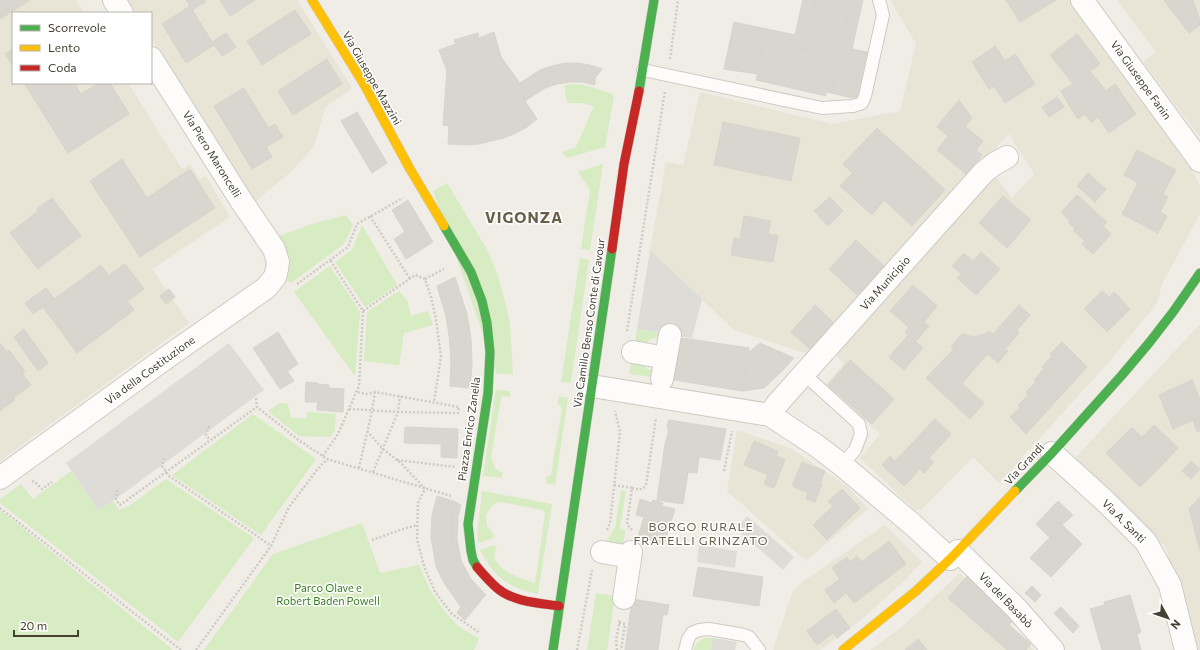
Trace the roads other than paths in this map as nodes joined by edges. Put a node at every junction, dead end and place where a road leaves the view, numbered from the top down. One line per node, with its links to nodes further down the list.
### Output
1 (114, 0): 6 (street)
2 (312, 0): 11 (main road, Via Giuseppe Mazzini)
3 (654, 0): 8 (main road, Via Camillo Benso Conte di Cavour)
4 (879, 0): 8 (lane)
5 (1082, 0): 10 (street, Via Giuseppe Fanin)
6 (121, 12)
7 (152, 60): 12 (street, Via Piero Maroncelli)
8 (643, 70): 17 (main road, Via Camillo Benso Conte di Cavour)
9 (1007, 157): 16 (street, Via Municipio)
10 (1200, 161)
11 (410, 169): 25 (main road, Piazza Enrico Zanella)
12 (274, 249): 21 (street, Via della Costituzione)
13 (1200, 273): 19 (main road, Via Grandi)
14 (670, 335): 15 (street)
15 (630, 344)
16 (804, 374): 18 (street, Via Municipio); 20 (lane)
17 (592, 386): 18 (street); 25 (main road, Via Camillo Benso Conte di Cavour)
18 (770, 415): 20 (street)
19 (1052, 453): 23 (main road, Via Grandi); 31 (street, Via A. Santi)
20 (842, 465): 23 (street)
21 (0, 478)
22 (600, 551): 24 (street)
23 (954, 555): 29 (main road, Via Grandi); 30 (street, Via del Basabò)
24 (624, 598)
25 (559, 606): 26 (main road, Via Camillo Benso Conte di Cavour)
26 (553, 650)
27 (685, 650): 28 (lane)
28 (760, 650)
29 (843, 650)
30 (1053, 650)
31 (1186, 650)

